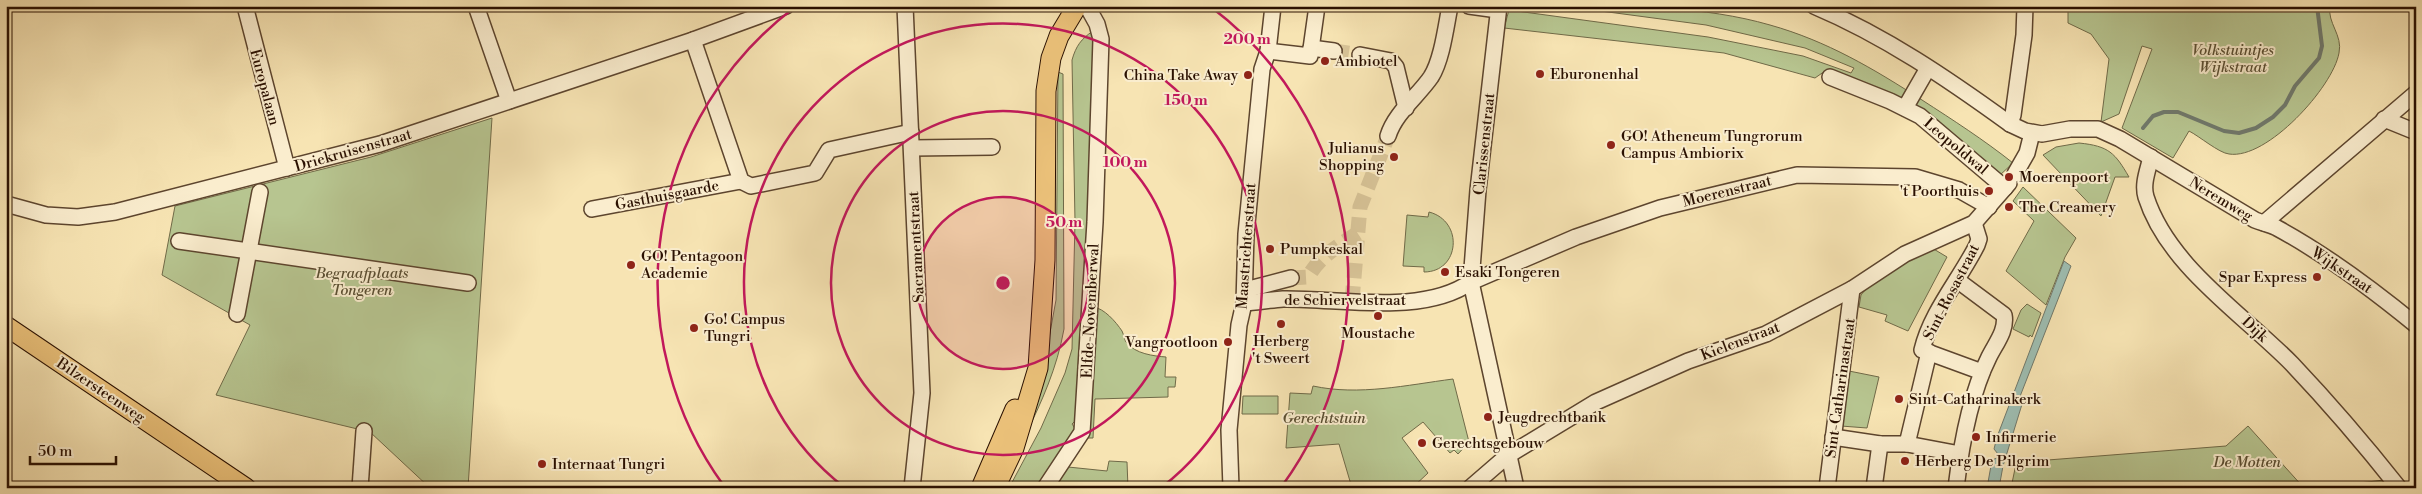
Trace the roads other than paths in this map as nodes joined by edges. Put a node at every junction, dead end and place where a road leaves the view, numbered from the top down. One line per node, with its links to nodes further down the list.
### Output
1 (245, 6): 34 (street, Europalaan)
2 (476, 6): 22 (street)
3 (786, 6): 14 (street, Driekruisenstraat)
4 (905, 6): 27 (street, Sacramentstraat)
5 (1077, 6): 54 (main road)
6 (1087, 6): 68 (street, Elfde-Novemberwal)
7 (1273, 6): 16 (street, Maastrichterstraat)
8 (1317, 6): 15 (street)
9 (1450, 6): 23 (street)
10 (1469, 6): 13 (street)
11 (1814, 6): 19 (street)
12 (2025, 6): 26 (street)
13 (1498, 8): 46 (street, Clarissenstraat)
14 (693, 40): 22 (street, Driekruisenstraat); 35 (street, Gasthuisgaarde)
15 (1311, 48): 16 (street); 17 (street)
16 (1268, 51): 49 (street, Maastrichterstraat)
17 (1334, 51)
18 (1360, 55): 23 (street)
19 (1928, 68): 24 (street); 26 (street)
20 (1830, 77): 24 (street, Leopoldwal)
21 (2416, 93): 25 (street, Neremweg)
22 (509, 101): 34 (street, Driekruisenstraat)
23 (1406, 108): 30 (street)
24 (1905, 108): 36 (street, Leopoldwal)
25 (2384, 119): 28 (street); 42 (street, Neremweg)
26 (2010, 124): 29 (street)
27 (911, 132): 32 (street, Sacramentstraat); 35 (street, Gasthuisgaarde)
28 (2416, 132)
29 (2032, 133): 33 (street, Neremweg); 36 (street)
30 (1388, 136)
31 (992, 147): 32 (street)
32 (912, 148): 65 (street, Sacramentstraat)
33 (2151, 157): 42 (street, Neremweg); 75 (street, Dijk)
34 (287, 168): 38 (street, Driekruisenstraat)
35 (741, 181): 40 (street, Gasthuisgaarde)
36 (2009, 181): 39 (street, Kielenstraat)
37 (260, 192): 44 (street)
38 (6, 204)
39 (1989, 207): 41 (street, Kielenstraat); 46 (street, Moerenstraat)
40 (592, 209)
41 (1974, 223): 45 (street, Sint-Rosastraat); 48 (street, Kielenstraat)
42 (2264, 223): 52 (street, Wijkstraat)
43 (179, 241): 44 (street)
44 (249, 251): 47 (street); 51 (street)
45 (1957, 280): 55 (street, Sint-Rosastraat); 56 (street)
46 (1471, 282): 50 (street, de Schiervelstraat); 62 (street, Clarissenstraat)
47 (468, 283)
48 (1852, 289): 58 (street, Sint-Catharinastraat); 62 (street, Kielenstraat)
49 (1245, 296): 50 (street, de Schiervelstraat); 50 (street); 69 (street, Maastrichterstraat)
50 (1283, 299)
51 (237, 314)
52 (2416, 324)
53 (6, 326): 63 (main road, Bilzersteenweg)
54 (1039, 335): 66 (main road); 67 (main road)
55 (1929, 352): 56 (street); 60 (street, Sint-Rosastraat)
56 (1982, 372): 61 (street)
57 (364, 431): 64 (street)
58 (1833, 437): 59 (street); 72 (street, Sint-Catharinastraat)
59 (1880, 444): 60 (street); 73 (street)
60 (1907, 444): 61 (street)
61 (1960, 454): 74 (street)
62 (1507, 456): 70 (street, Kielenstraat); 71 (street, Clarissenstraat)
63 (246, 488)
64 (360, 488)
65 (912, 488)
66 (981, 488)
67 (995, 488)
68 (1045, 488)
69 (1231, 488)
70 (1470, 488)
71 (1516, 488)
72 (1827, 488)
73 (1874, 488)
74 (1956, 488)
75 (2399, 488)

